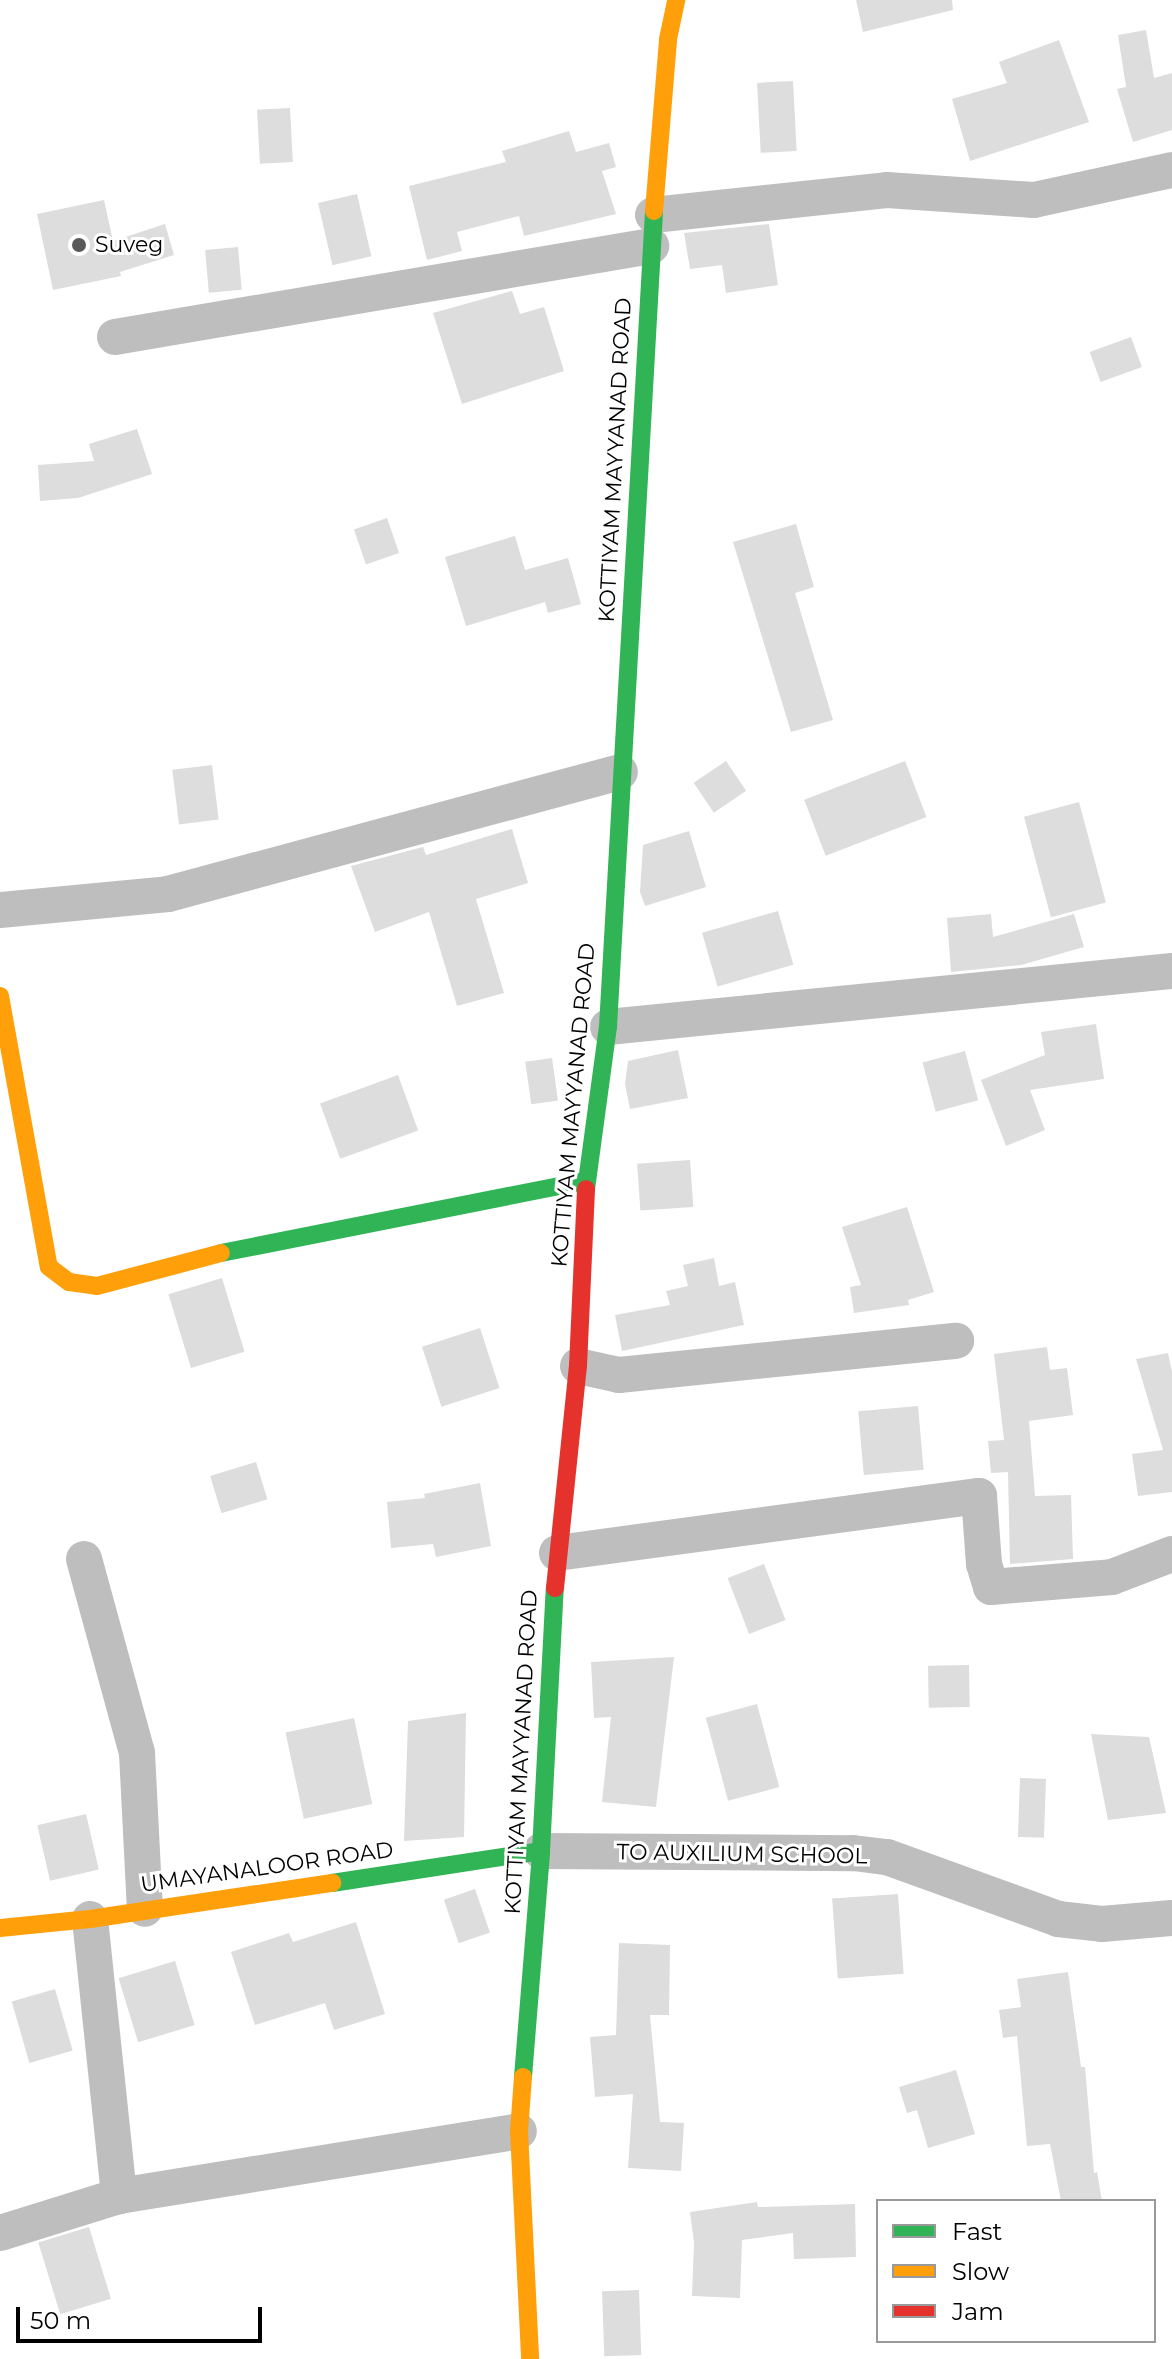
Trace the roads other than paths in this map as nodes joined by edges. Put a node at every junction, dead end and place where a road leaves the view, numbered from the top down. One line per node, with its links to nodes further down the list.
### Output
1 (676, 0): 3 (main road, KOTTIYAM MAYYANAD ROAD)
2 (1172, 170): 3 (street)
3 (652, 230): 4 (street); 5 (main road, KOTTIYAM MAYYANAD ROAD)
4 (115, 337)
5 (620, 772): 6 (street); 9 (main road, KOTTIYAM MAYYANAD ROAD)
6 (0, 910)
7 (1172, 971): 9 (street)
8 (0, 996): 10 (main road)
9 (608, 1027): 10 (main road, KOTTIYAM MAYYANAD ROAD)
10 (586, 1181): 12 (main road, KOTTIYAM MAYYANAD ROAD)
11 (956, 1341): 12 (street)
12 (578, 1366): 13 (main road, KOTTIYAM MAYYANAD ROAD)
13 (557, 1553): 14 (street); 16 (main road, KOTTIYAM MAYYANAD ROAD)
14 (1172, 1554)
15 (84, 1559): 17 (street)
16 (541, 1851): 17 (main road, UMAYANALOOR ROAD); 18 (street, TO AUXILIUM SCHOOL); 21 (main road, KOTTIYAM MAYYANAD ROAD)
17 (145, 1909): 19 (main road, UMAYANALOOR ROAD)
18 (1172, 1918)
19 (90, 1919): 20 (main road, UMAYANALOOR ROAD); 22 (street)
20 (0, 1928)
21 (519, 2131): 22 (street); 24 (main road, KOTTIYAM MAYYANAD ROAD)
22 (119, 2196): 23 (street)
23 (0, 2233)
24 (530, 2359)

